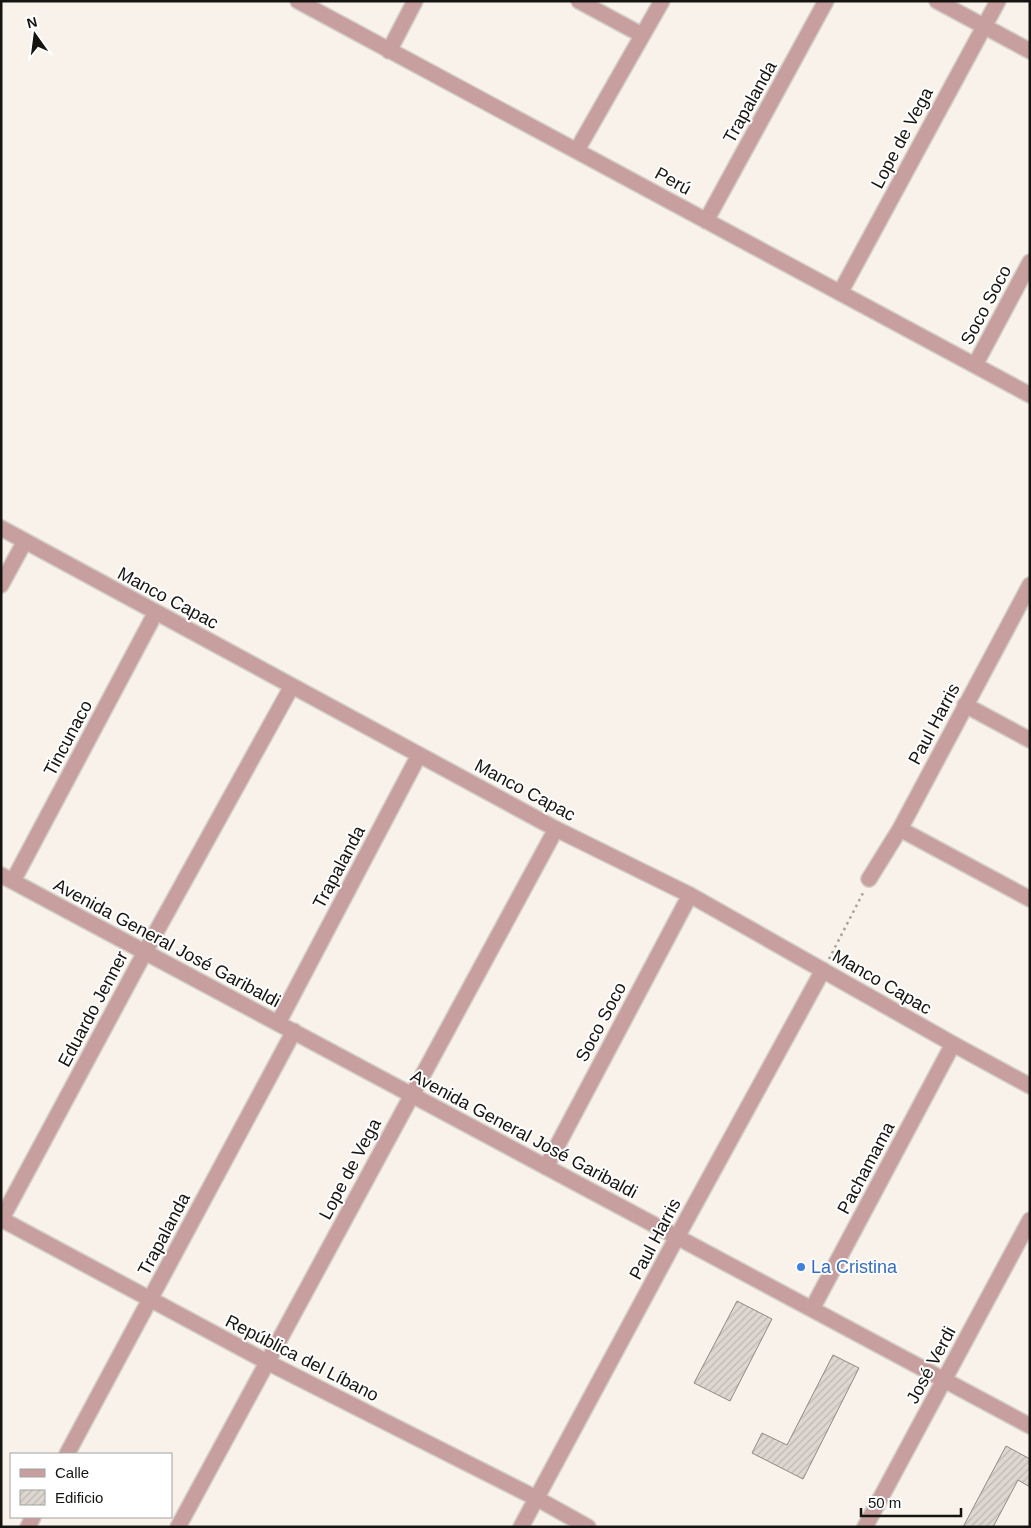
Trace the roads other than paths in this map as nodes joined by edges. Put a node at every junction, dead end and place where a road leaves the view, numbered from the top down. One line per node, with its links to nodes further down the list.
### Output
1 (298, 1): 10 (street, Perú)
2 (415, 1): 10 (street)
3 (579, 1): 9 (street)
4 (662, 1): 9 (street)
5 (826, 1): 13 (street, Trapalanda)
6 (937, 1): 8 (street)
7 (998, 1): 8 (street, Lope de Vega)
8 (984, 27): 11 (street); 15 (street, Lope de Vega)
9 (642, 35): 12 (street)
10 (389, 51): 12 (street, Perú)
11 (1030, 51)
12 (576, 150): 13 (street, Perú)
13 (706, 221): 15 (street, Perú)
14 (1030, 262): 16 (street, Soco Soco)
15 (840, 293): 16 (street, Perú)
16 (975, 365): 17 (street, Perú)
17 (1030, 395)
18 (1, 528): 19 (street, Manco Capac)
19 (25, 541): 20 (street); 22 (street, Manco Capac)
20 (1, 585)
21 (1030, 585): 24 (street, Paul Harris)
22 (156, 612): 23 (street, Manco Capac); 29 (street, Tincunaco)
23 (292, 686): 26 (street, Manco Capac); 33 (street, Eduardo Jenner)
24 (965, 705): 25 (street); 28 (street, Paul Harris)
25 (1030, 740)
26 (419, 755): 27 (street, Manco Capac); 35 (street, Trapalanda)
27 (556, 829): 31 (street, Manco Capac); 39 (street, Lope de Vega)
28 (900, 829): 30 (street, Paul Harris); 32 (street)
29 (7, 878): 33 (street, Avenida General José Garibaldi)
30 (869, 880)
31 (690, 895): 34 (street, Manco Capac); 40 (street, Soco Soco)
32 (1030, 899)
33 (145, 952): 35 (street, Avenida General José Garibaldi); 41 (street, Eduardo Jenner)
34 (823, 970): 37 (street, Manco Capac); 43 (street, Paul Harris)
35 (278, 1023): 36 (street, Avenida General José Garibaldi)
36 (294, 1031): 39 (street, Avenida General José Garibaldi); 44 (street, Trapalanda)
37 (953, 1044): 38 (street, Manco Capac); 45 (street, Pachamama)
38 (1030, 1086)
39 (412, 1095): 40 (street, Avenida General José Garibaldi); 46 (street, Lope de Vega)
40 (546, 1167): 43 (street, Avenida General José Garibaldi)
41 (1, 1220): 44 (street, República del Líbano)
42 (1030, 1220): 47 (street, José Verdi)
43 (677, 1237): 45 (street, Avenida General José Garibaldi); 50 (street, Paul Harris)
44 (150, 1300): 46 (street, República del Líbano); 49 (street, Trapalanda)
45 (812, 1309): 47 (street, Avenida General José Garibaldi)
46 (267, 1362): 50 (street, República del Líbano); 51 (street, Lope de Vega)
47 (944, 1380): 48 (street, Avenida General José Garibaldi); 54 (street, José Verdi)
48 (1030, 1426)
49 (68, 1453)
50 (536, 1498): 52 (street, Paul Harris); 53 (street, República del Líbano)
51 (178, 1527)
52 (521, 1527)
53 (588, 1527)
54 (865, 1527)

